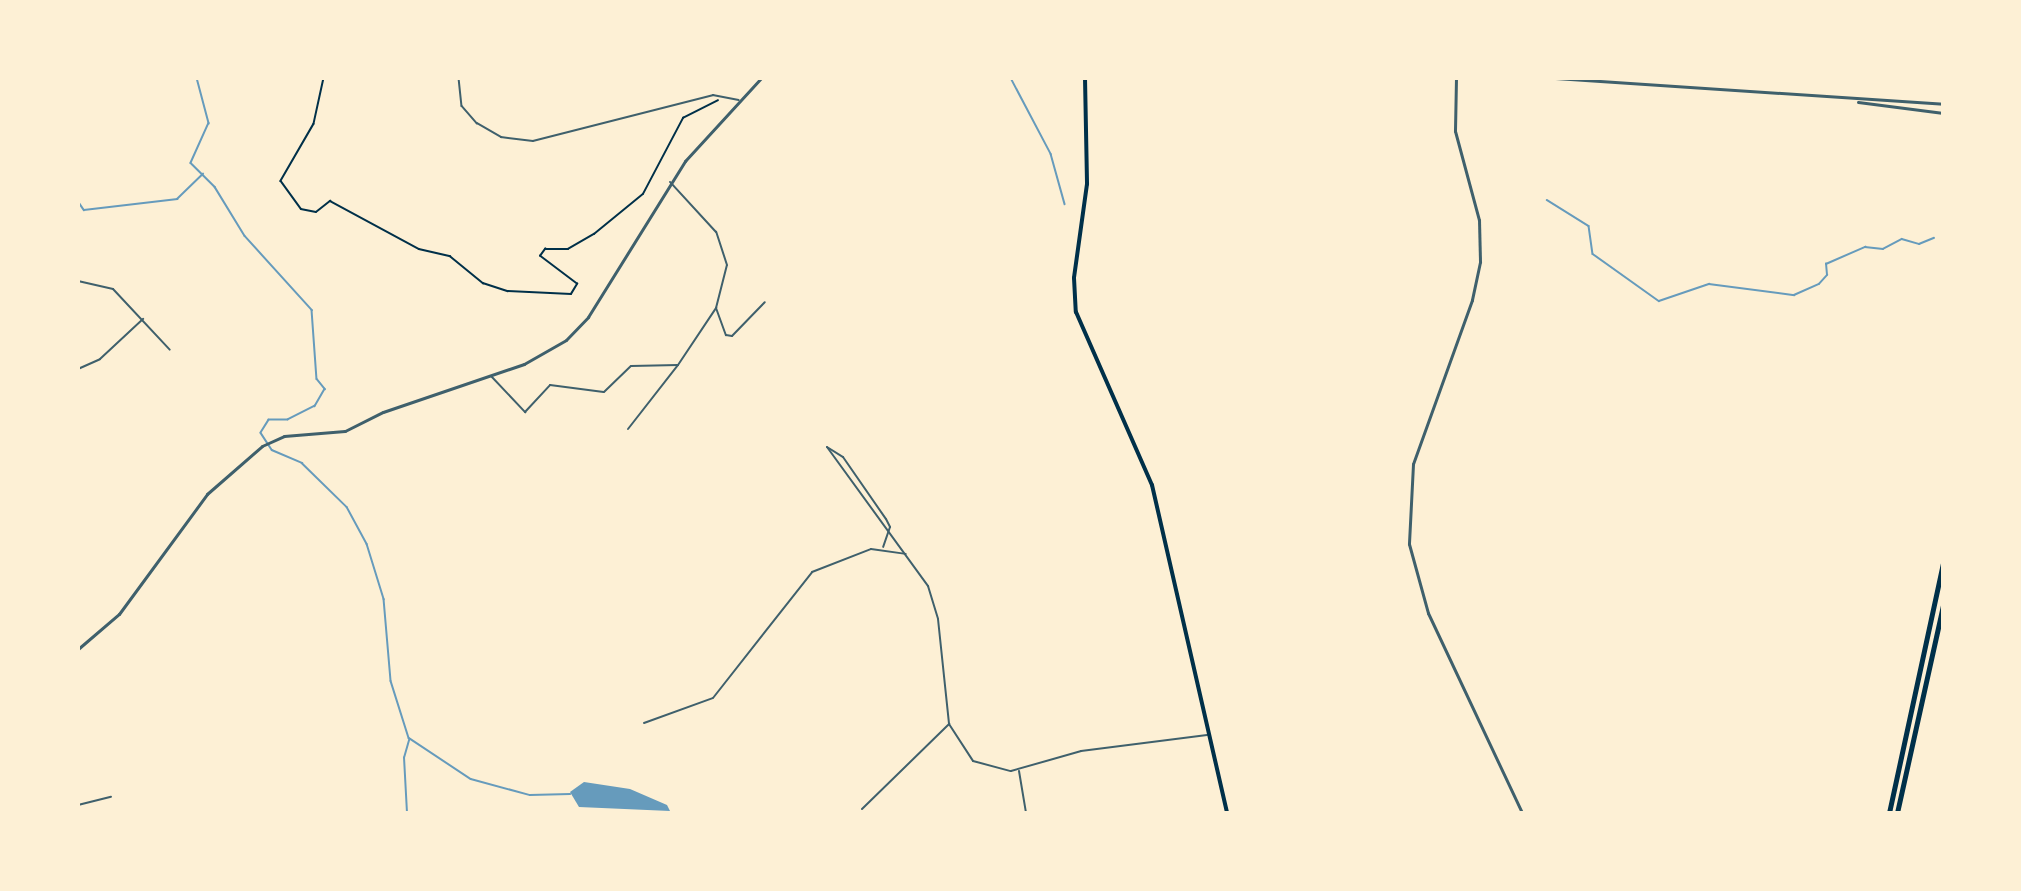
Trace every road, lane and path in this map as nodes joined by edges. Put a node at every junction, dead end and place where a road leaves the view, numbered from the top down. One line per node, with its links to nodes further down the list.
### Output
1 (324, 78): 7 (path)
2 (459, 78): 7 (lane)
3 (761, 78): 8 (street)
4 (1085, 78): 30 (main road)
5 (1456, 78): 37 (street)
6 (1555, 78): 9 (street)
7 (724, 97): 8 (lane)
8 (740, 100): 12 (street)
9 (1847, 100): 10 (street); 11 (street)
10 (1943, 104)
11 (1943, 112)
12 (670, 182): 15 (street); 20 (street)
13 (78, 281): 16 (street)
14 (765, 302): 15 (street)
15 (716, 308): 18 (street)
16 (143, 319): 17 (street); 19 (street)
17 (170, 350)
18 (678, 365): 20 (street); 21 (street)
19 (78, 369)
20 (490, 375): 27 (street)
21 (628, 429)
22 (889, 528): 22 (street); 23 (street); 24 (street)
23 (882, 547): 24 (street); 28 (street)
24 (909, 555): 29 (street)
25 (1943, 563): 38 (highway)
26 (1943, 605): 39 (highway)
27 (78, 648)
28 (644, 723)
29 (949, 724): 31 (street); 34 (street)
30 (1207, 735): 31 (street); 36 (main road)
31 (1019, 770): 35 (street)
32 (111, 797): 33 (street)
33 (78, 805)
34 (862, 809)
35 (1026, 813)
36 (1227, 813)
37 (1522, 813)
38 (1889, 813)
39 (1897, 813)

